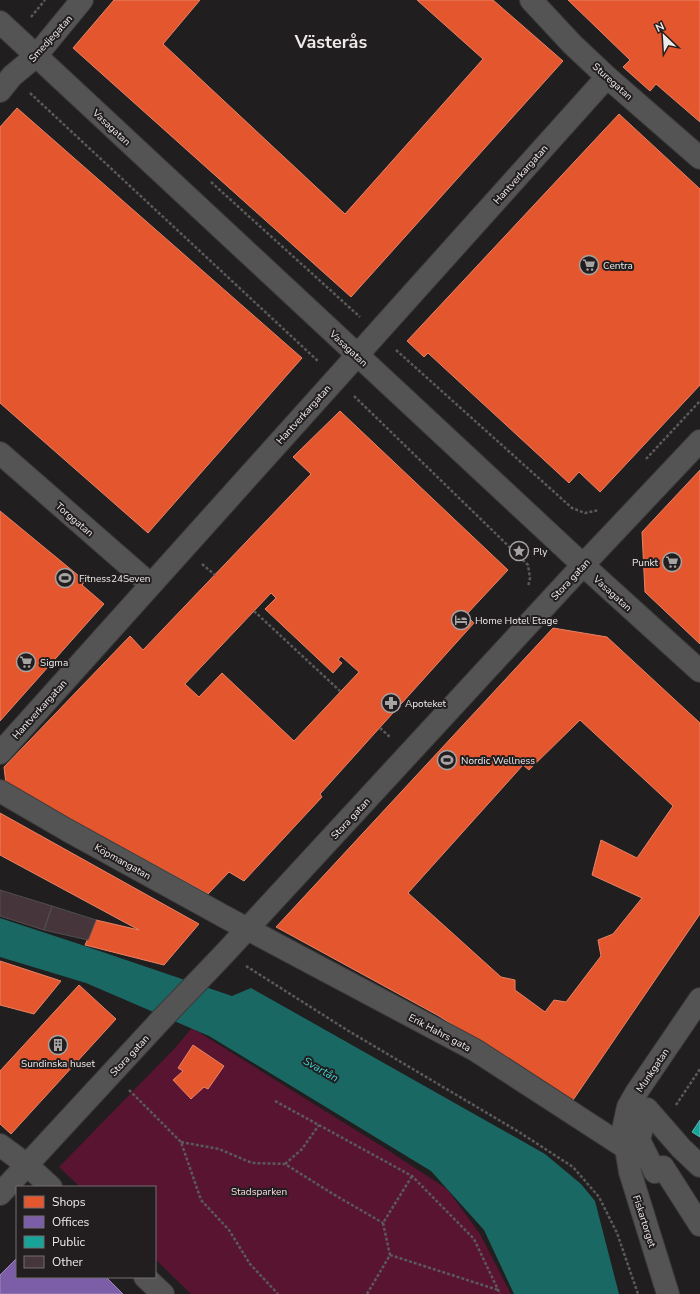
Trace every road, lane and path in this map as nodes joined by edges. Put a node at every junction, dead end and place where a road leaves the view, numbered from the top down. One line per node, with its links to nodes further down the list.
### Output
1 (45, 0): 5 (path)
2 (82, 0): 7 (street, Smedjegatan)
3 (532, 0): 9 (street, Sturegatan)
4 (26, 13): 5 (path)
5 (31, 17): 7 (path)
6 (0, 22): 8 (street, Vasagatan)
7 (52, 37): 8 (street, Smedjegatan)
8 (36, 56): 10 (street, Smedjegatan); 14 (street, Vasagatan)
9 (607, 77): 11 (street, Sturegatan); 13 (street, Hantverkargatan)
10 (6, 84): 15 (path)
11 (700, 158)
12 (209, 180): 13 (path)
13 (378, 333): 14 (street, Hantverkargatan); 20 (path)
14 (357, 356): 15 (street, Hantverkargatan); 21 (street, Vasagatan)
15 (336, 378): 22 (street, Hantverkargatan); 23 (path)
16 (700, 401): 19 (path)
17 (700, 441): 21 (street, Stora gatan)
18 (0, 453): 22 (street, Torggatan)
19 (641, 465)
20 (603, 505)
21 (583, 565): 25 (street, Vasagatan); 31 (street, Stora gatan)
22 (150, 584): 29 (street, Hantverkargatan)
23 (528, 589)
24 (254, 611): 26 (path)
25 (700, 671)
26 (340, 691)
27 (380, 728): 28 (path)
28 (397, 733)
29 (0, 753)
30 (0, 791): 31 (street, Köpmangatan)
31 (247, 929): 32 (street, Stora gatan); 41 (street, Erik Hahrs gata)
32 (220, 958): 35 (street, Stora gatan); 57 (path)
33 (700, 999): 41 (street, Munkgatan)
34 (700, 1069): 37 (path)
35 (112, 1073): 39 (path); 43 (street, Stora gatan)
36 (275, 1101): 38 (path)
37 (675, 1105)
38 (319, 1125): 42 (path); 45 (path)
39 (182, 1142): 42 (path); 54 (path)
40 (0, 1145): 43 (street)
41 (626, 1148): 58 (street, Fiskartorget)
42 (285, 1164): 48 (path)
43 (27, 1165): 46 (street); 47 (street, Stora gatan)
44 (700, 1166): 49 (street)
45 (412, 1176): 48 (path); 52 (path)
46 (50, 1186)
47 (0, 1194)
48 (383, 1223): 50 (path)
49 (700, 1225)
50 (390, 1255): 52 (path); 55 (path)
51 (146, 1278): 53 (street)
52 (498, 1290): 56 (path)
53 (163, 1294)
54 (278, 1294)
55 (367, 1294)
56 (500, 1294)
57 (638, 1294)
58 (668, 1294)

